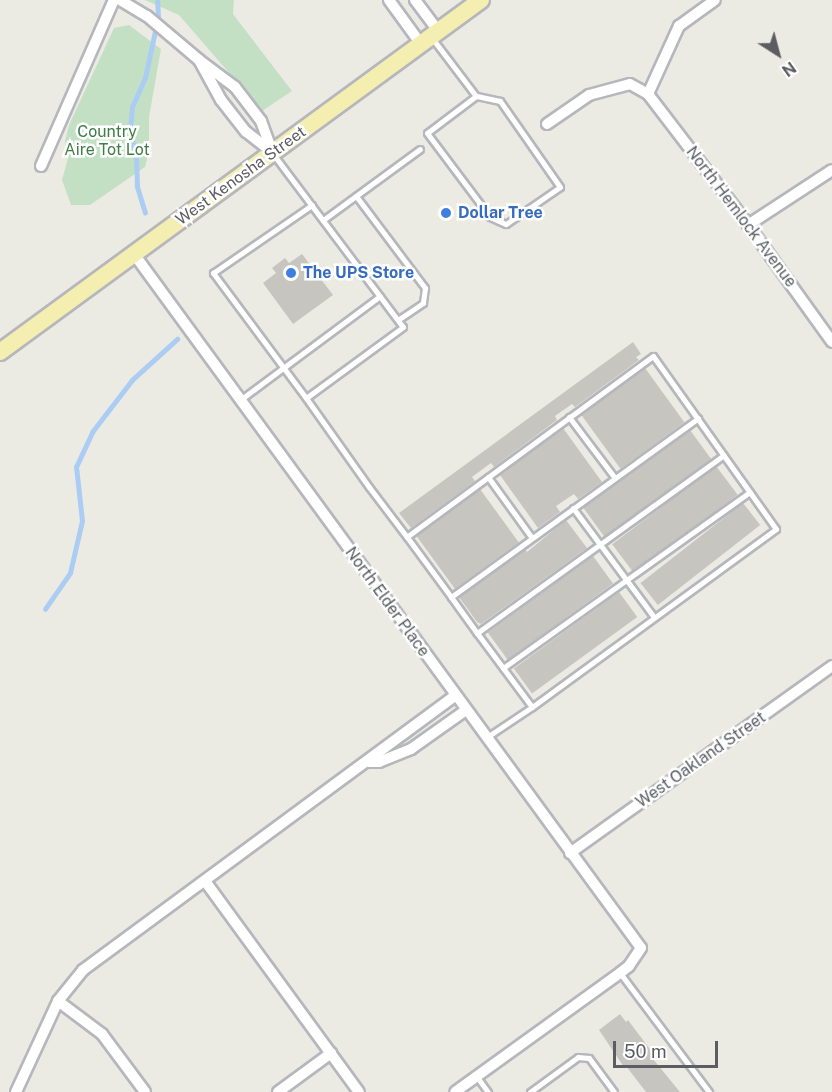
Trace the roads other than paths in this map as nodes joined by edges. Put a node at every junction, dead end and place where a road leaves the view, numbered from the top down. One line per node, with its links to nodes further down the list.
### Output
1 (114, 0): 14 (street)
2 (120, 0): 8 (street)
3 (389, 0): 7 (street)
4 (415, 0): 7 (street)
5 (481, 0): 7 (main road, West Kenosha Street)
6 (715, 0): 9 (street)
7 (430, 37): 10 (lane); 13 (main road, West Kenosha Street)
8 (199, 60): 13 (street); 13 (street)
9 (648, 94): 11 (street); 19 (street, North Hemlock Avenue)
10 (476, 96): 10 (lane)
11 (547, 124)
12 (420, 149): 16 (lane)
13 (272, 152): 17 (lane); 20 (main road, West Kenosha Street)
14 (41, 166)
15 (832, 170): 19 (street)
16 (356, 196): 18 (lane); 22 (lane)
17 (312, 204): 18 (lane); 25 (lane)
18 (323, 220): 21 (lane)
19 (748, 225): 23 (street, North Hemlock Avenue)
20 (134, 254): 24 (main road, West Kenosha Street); 27 (street, North Elder Place)
21 (380, 296): 22 (lane); 25 (lane)
22 (398, 320): 26 (lane)
23 (832, 342)
24 (0, 352)
25 (283, 369): 26 (lane); 27 (lane)
26 (306, 398): 35 (lane)
27 (240, 400): 44 (street, North Elder Place)
28 (569, 417): 29 (lane); 31 (lane); 32 (lane)
29 (698, 418): 30 (lane); 32 (lane)
30 (724, 455): 33 (lane); 37 (lane)
31 (488, 477): 35 (lane); 36 (lane)
32 (615, 478): 34 (lane)
33 (750, 492): 38 (lane); 40 (lane)
34 (573, 508): 36 (lane); 37 (lane)
35 (407, 537): 39 (lane)
36 (532, 538): 39 (lane)
37 (600, 544): 38 (lane); 41 (lane)
38 (627, 580): 40 (lane); 43 (lane)
39 (451, 597): 41 (lane)
40 (654, 617): 45 (lane)
41 (477, 633): 43 (lane)
42 (832, 666): 51 (street, West Oakland Street)
43 (503, 668): 45 (lane)
44 (455, 696): 46 (street, North Elder Place); 47 (street)
45 (532, 707): 49 (lane)
46 (466, 710): 48 (street); 49 (street, North Elder Place)
47 (421, 721): 48 (lane); 50 (street)
48 (431, 735): 50 (street)
49 (486, 738): 51 (street, North Elder Place)
50 (369, 762): 52 (street)
51 (570, 853): 53 (street, North Elder Place)
52 (205, 881): 54 (street); 55 (street)
53 (620, 973): 56 (street); 65 (lane)
54 (58, 1001): 57 (street); 58 (street)
55 (331, 1053): 59 (street); 60 (street)
56 (477, 1077): 61 (street); 62 (lane)
57 (16, 1092)
58 (145, 1092)
59 (278, 1092)
60 (359, 1092)
61 (455, 1092)
62 (488, 1092)
63 (530, 1092): 64 (lane)
64 (614, 1092)
65 (709, 1092)

